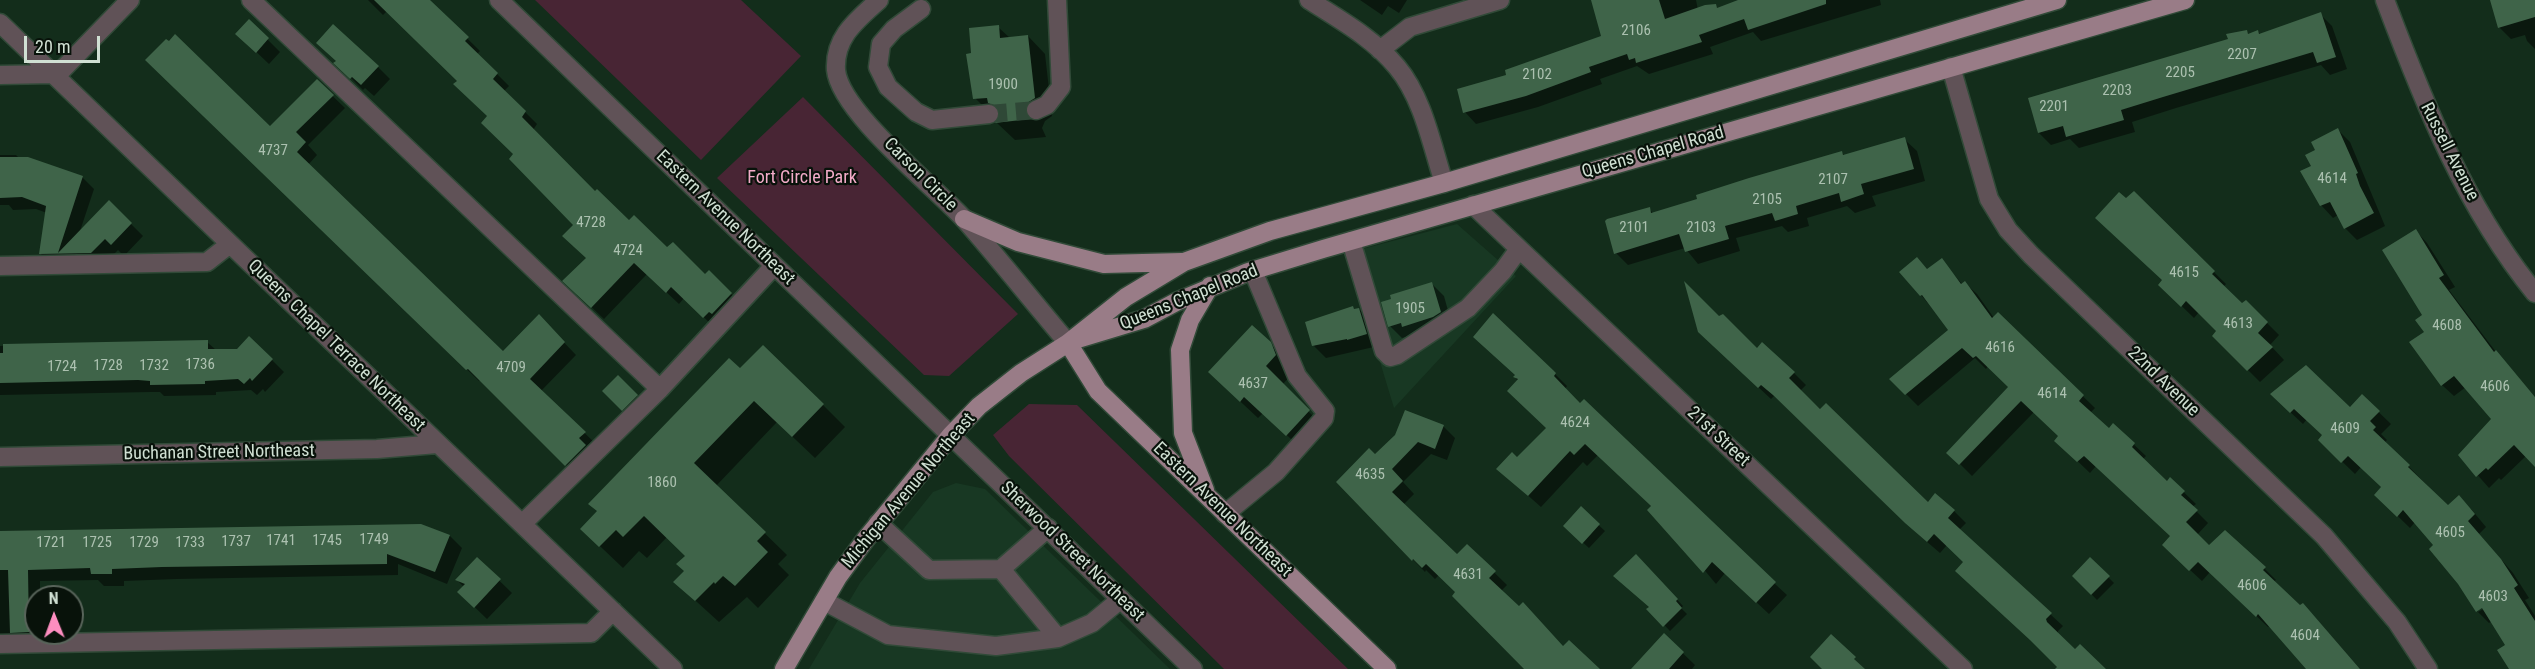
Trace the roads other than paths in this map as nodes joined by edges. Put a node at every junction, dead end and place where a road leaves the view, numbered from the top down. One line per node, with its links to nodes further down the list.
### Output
1 (130, 0): 15 (street)
2 (251, 0): 32 (street)
3 (499, 0): 27 (street, Eastern Avenue Northeast)
4 (879, 0): 21 (street, Carson Circle)
5 (1057, 0): 17 (street)
6 (1309, 0): 13 (street)
7 (1500, 0): 13 (street)
8 (2057, 0): 19 (main road, Queens Chapel Road)
9 (2185, 0): 14 (main road, Queens Chapel Road)
10 (2385, 0): 30 (street, Russell Avenue)
11 (921, 9): 18 (street)
12 (0, 23): 15 (street, Queens Chapel Terrace Northeast)
13 (1380, 50): 19 (street)
14 (1950, 67): 20 (main road, Queens Chapel Road); 52 (street, 22nd Avenue)
15 (53, 74): 16 (street); 23 (street, Queens Chapel Terrace Northeast)
16 (0, 75)
17 (1036, 110)
18 (990, 114)
19 (1444, 183): 25 (main road, Queens Chapel Road)
20 (1473, 205): 22 (main road, Queens Chapel Road); 24 (street, 21st Street)
21 (964, 219): 25 (main road); 31 (street, Carson Circle)
22 (1351, 241): 24 (street); 28 (main road, Queens Chapel Road)
23 (230, 244): 26 (street); 34 (street, Queens Chapel Terrace Northeast)
24 (1519, 249): 51 (street, 21st Street)
25 (1184, 262): 31 (main road, Queens Chapel Road)
26 (0, 266)
27 (774, 266): 32 (street); 33 (street, Eastern Avenue Northeast)
28 (1252, 271): 29 (main road, Queens Chapel Road); 37 (street)
29 (1210, 286): 31 (main road, Queens Chapel Road); 36 (main road)
30 (2535, 293)
31 (1068, 343): 33 (main road, Michigan Avenue Northeast); 36 (main road, Eastern Avenue Northeast)
32 (660, 389): 39 (street)
33 (951, 435): 38 (main road, Michigan Avenue Northeast); 40 (street, Sherwood Street Northeast)
34 (437, 444): 35 (street, Buchanan Street Northeast); 39 (street, Queens Chapel Terrace Northeast)
35 (0, 457)
36 (1208, 498): 37 (main road, Eastern Avenue Northeast)
37 (1225, 514): 50 (main road, Eastern Avenue Northeast)
38 (878, 523): 41 (street); 43 (main road, Michigan Avenue Northeast)
39 (522, 524): 44 (street, Queens Chapel Terrace Northeast)
40 (1048, 528): 41 (street); 42 (street, Sherwood Street Northeast)
41 (1001, 569): 45 (street)
42 (1121, 599): 45 (street); 49 (street, Sherwood Street Northeast)
43 (824, 601): 45 (street); 48 (main road, Michigan Avenue Northeast)
44 (613, 611): 46 (street); 47 (street, Queens Chapel Terrace Northeast)
45 (1058, 638)
46 (0, 644)
47 (674, 669)
48 (784, 669)
49 (1193, 669)
50 (1387, 669)
51 (1963, 669)
52 (2428, 669)

